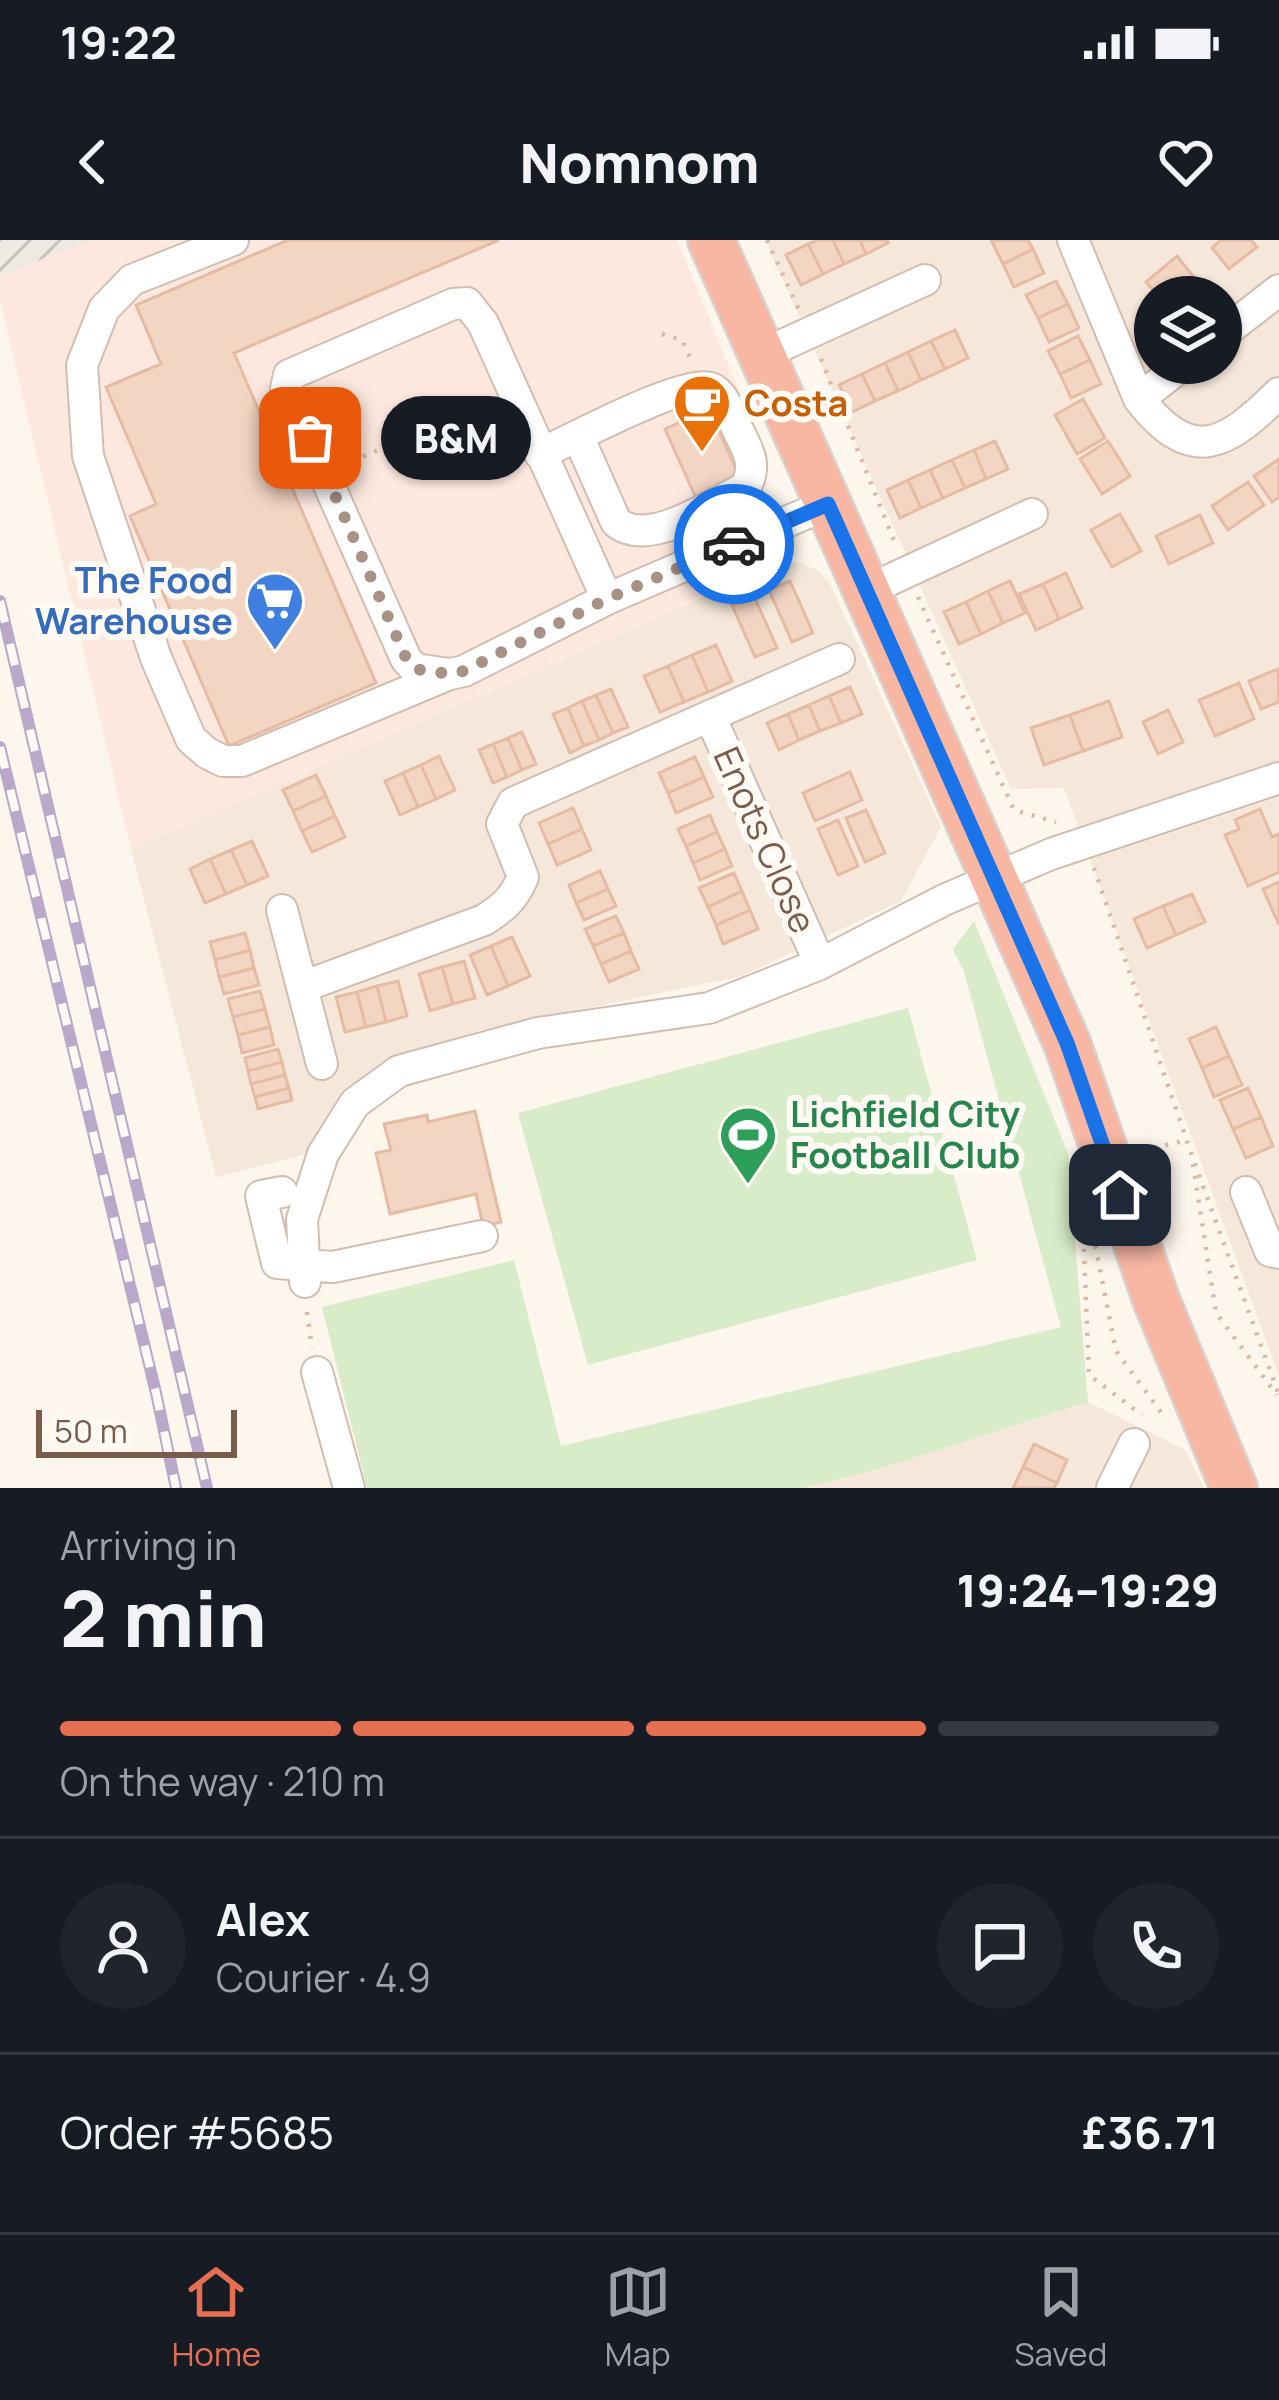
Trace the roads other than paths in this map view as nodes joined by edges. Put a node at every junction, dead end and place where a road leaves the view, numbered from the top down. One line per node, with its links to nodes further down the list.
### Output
1 (233, 240): 18 (street)
2 (711, 240): 7 (highway)
3 (1072, 240): 10 (street)
4 (926, 280): 7 (street)
5 (1279, 290): 6 (street)
6 (1242, 319)
7 (763, 354): 13 (highway)
8 (1157, 384): 10 (street)
9 (1279, 393): 10 (street)
10 (1139, 398)
11 (578, 436): 11 (street); 12 (street)
12 (540, 454): 16 (street); 18 (street)
13 (828, 504): 15 (highway); 16 (street)
14 (1032, 514): 15 (street)
15 (887, 581): 21 (highway)
16 (607, 599): 18 (street)
17 (839, 659): 19 (street, Enots Close)
18 (450, 674)
19 (710, 716): 23 (street, Enots Close); 24 (street, Enots Close)
20 (1279, 778): 21 (street)
21 (995, 881): 23 (street); 35 (highway)
22 (282, 910): 24 (street)
23 (820, 964): 30 (street)
24 (302, 987): 25 (street)
25 (322, 1064)
26 (282, 1192): 30 (street)
27 (1246, 1192): 29 (street)
28 (482, 1236): 30 (street)
29 (1279, 1253)
30 (304, 1273)
31 (317, 1372): 33 (street)
32 (1134, 1444): 34 (street)
33 (349, 1488)
34 (1112, 1488)
35 (1234, 1488)

